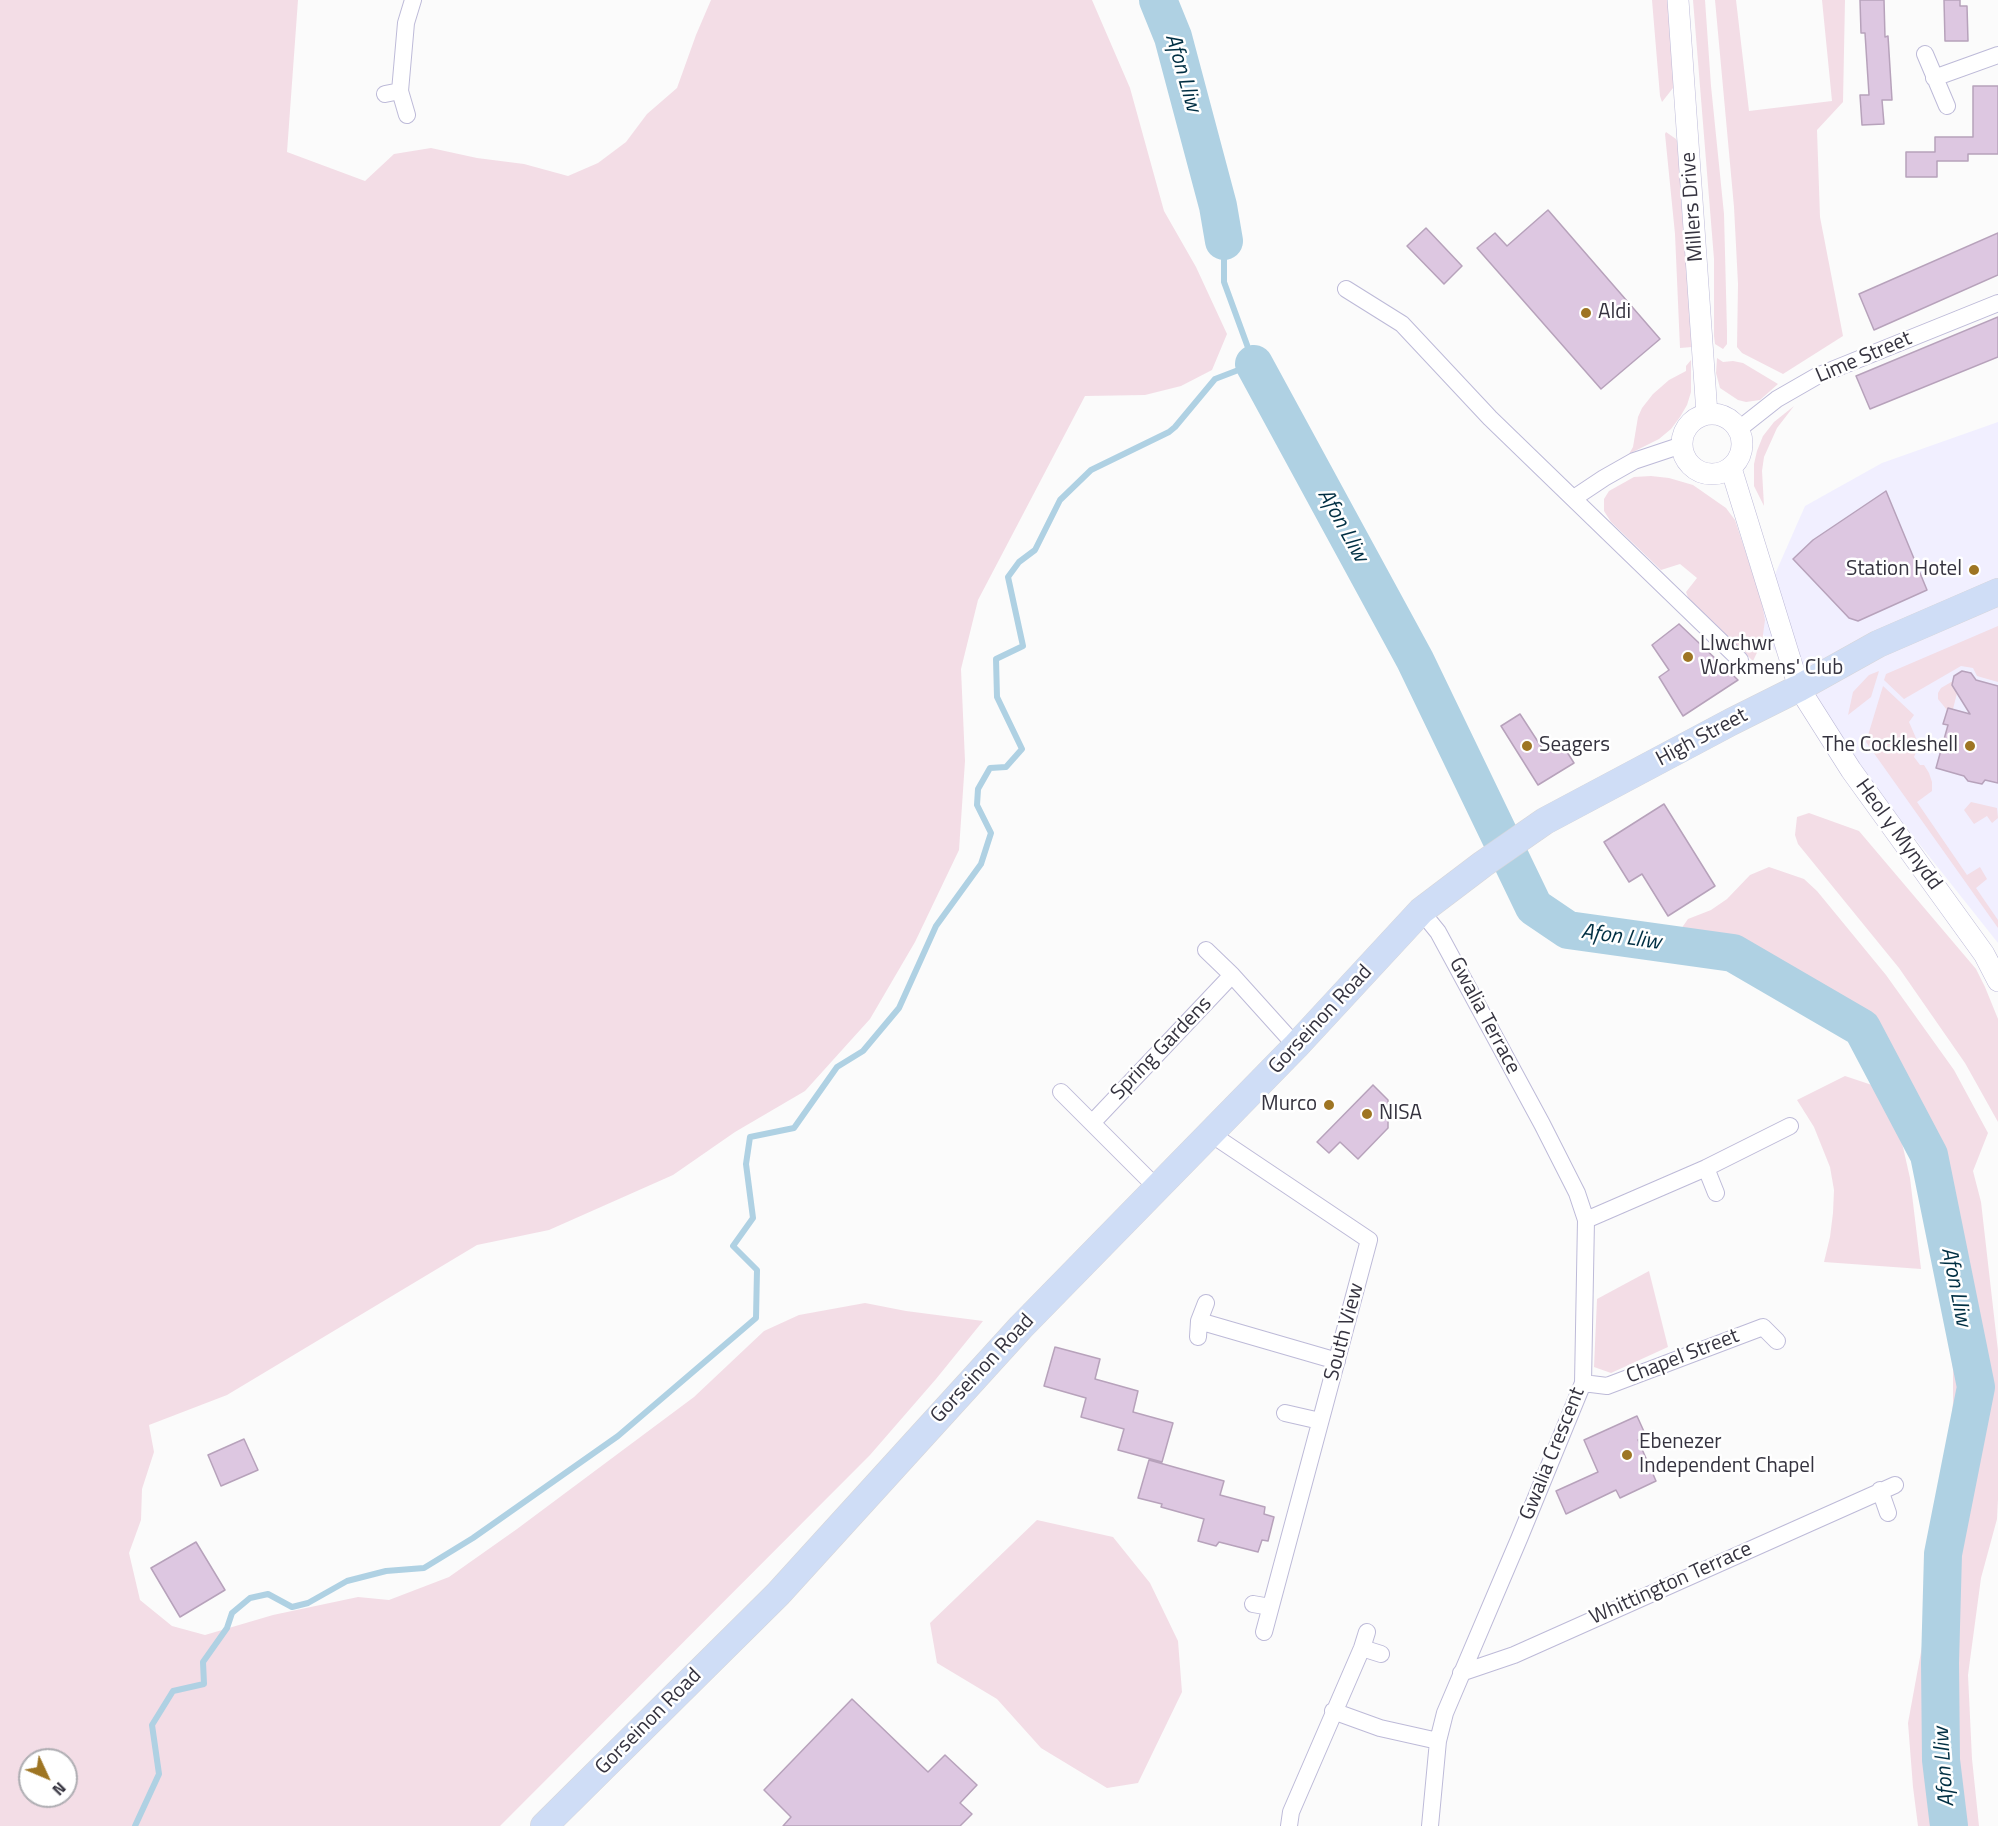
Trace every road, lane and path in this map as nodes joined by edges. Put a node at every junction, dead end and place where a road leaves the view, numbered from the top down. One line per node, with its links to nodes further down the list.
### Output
1 (413, 0): 7 (street)
2 (1678, 0): 10 (street, Millers Drive)
3 (1924, 54): 5 (street)
4 (1998, 55): 5 (street)
5 (1934, 78): 6 (street)
6 (1947, 106)
7 (407, 115)
8 (1346, 289): 14 (street)
9 (1998, 303): 11 (street, Lime Street)
10 (1707, 414): 11 (street); 12 (street)
11 (1739, 429): 13 (street)
12 (1682, 445): 13 (street); 14 (street)
13 (1731, 468): 17 (street)
14 (1574, 498): 16 (street)
15 (1998, 592): 17 (main road, High Street)
16 (1740, 660)
17 (1799, 688): 18 (main road, High Street); 21 (street, Heol y Mynydd)
18 (1421, 911): 22 (main road, Gorseinon Road); 25 (street, Gwalia Terrace)
19 (1206, 950): 20 (street)
20 (1232, 975): 22 (street); 24 (street, Spring Gardens)
21 (1998, 981)
22 (1296, 1046): 27 (main road, Gorseinon Road)
23 (1061, 1092): 24 (street)
24 (1092, 1123): 29 (street)
25 (1542, 1124): 31 (street, Gwalia Crescent)
26 (1790, 1126): 28 (street)
27 (1211, 1134): 29 (main road, Gorseinon Road); 34 (street, South View)
28 (1706, 1168): 30 (street); 31 (street)
29 (1157, 1188): 46 (main road, Gorseinon Road)
30 (1716, 1193)
31 (1586, 1220): 35 (street, Gwalia Crescent)
32 (1206, 1303): 34 (street)
33 (1777, 1341): 35 (street, Chapel Street)
34 (1337, 1360): 37 (street, South View)
35 (1582, 1383): 43 (street, Gwalia Crescent)
36 (1285, 1413): 37 (street)
37 (1320, 1421): 40 (street, South View)
38 (1888, 1513): 43 (street, Whittington Terrace)
39 (1253, 1604): 40 (street)
40 (1270, 1607): 41 (street, South View)
41 (1264, 1632)
42 (1381, 1654): 44 (street)
43 (1461, 1673): 45 (street, Gwalia Crescent)
44 (1333, 1711): 45 (street); 47 (street)
45 (1438, 1741): 48 (street, Gwalia Crescent)
46 (544, 1826)
47 (1289, 1826)
48 (1430, 1826)

